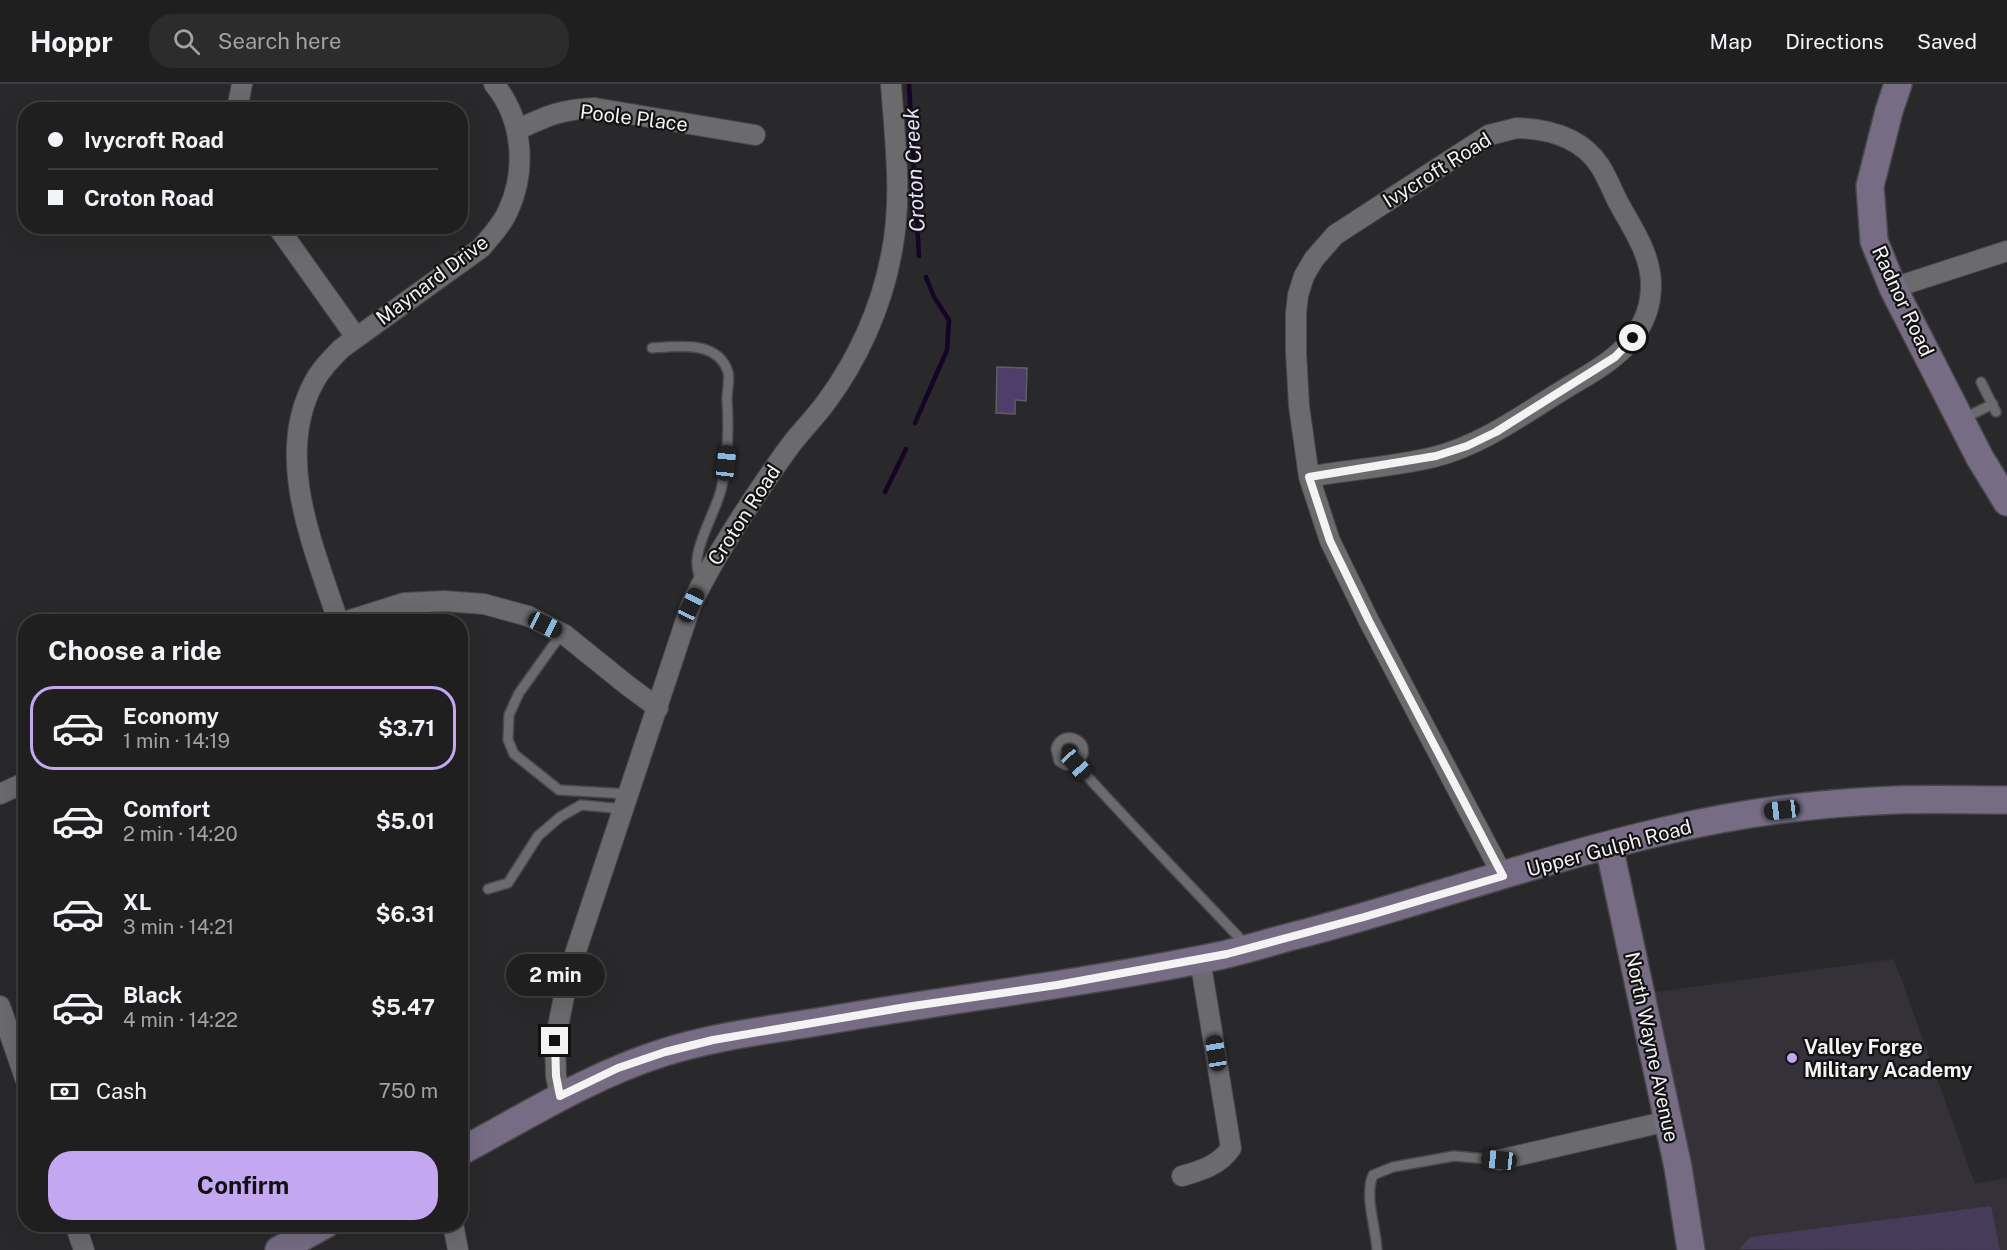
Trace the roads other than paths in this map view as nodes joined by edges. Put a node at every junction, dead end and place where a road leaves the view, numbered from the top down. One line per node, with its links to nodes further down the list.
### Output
1 (242, 84): 5 (street)
2 (494, 84): 6 (street, Maynard Drive)
3 (891, 84): 17 (street, Croton Road)
4 (1898, 84): 10 (street, Radnor Road)
5 (239, 102)
6 (517, 130): 7 (street, Poole Place); 11 (street, Maynard Drive)
7 (755, 135)
8 (283, 234): 11 (street, Maynard Drive)
9 (2007, 251): 10 (street)
10 (1893, 288): 14 (street, Radnor Road)
11 (356, 337): 18 (street, Maynard Drive)
12 (652, 348): 17 (lane)
13 (1981, 382): 14 (lane)
14 (1960, 420): 16 (street, Radnor Road)
15 (1309, 477): 15 (street, Ivycroft Road); 28 (street, Ivycroft Road)
16 (2007, 501)
17 (701, 584): 21 (street, Croton Road)
18 (336, 614)
19 (369, 614): 20 (street)
20 (562, 633): 21 (street); 26 (lane)
21 (658, 708): 26 (street, Croton Road)
22 (1076, 764): 30 (lane)
23 (18, 786): 24 (street)
24 (0, 794)
25 (2007, 800): 27 (street, Upper Gulph Road)
26 (627, 801): 29 (lane); 34 (street, Croton Road)
27 (1609, 846): 28 (street, Upper Gulph Road); 35 (street, North Wayne Avenue)
28 (1503, 876): 30 (street, Upper Gulph Road)
29 (488, 889)
30 (1248, 948): 31 (street, Upper Gulph Road)
31 (1200, 959): 34 (street, Upper Gulph Road); 38 (street)
32 (0, 1006): 33 (street)
33 (18, 1058)
34 (560, 1096): 36 (street, Upper Gulph Road)
35 (1668, 1121): 37 (street); 46 (street, North Wayne Avenue)
36 (468, 1148)
37 (1499, 1160): 45 (lane)
38 (1182, 1176)
39 (78, 1232): 42 (street)
40 (312, 1232): 43 (street)
41 (455, 1232): 44 (street)
42 (84, 1250)
43 (279, 1250)
44 (458, 1250)
45 (1377, 1250)
46 (1691, 1250)

